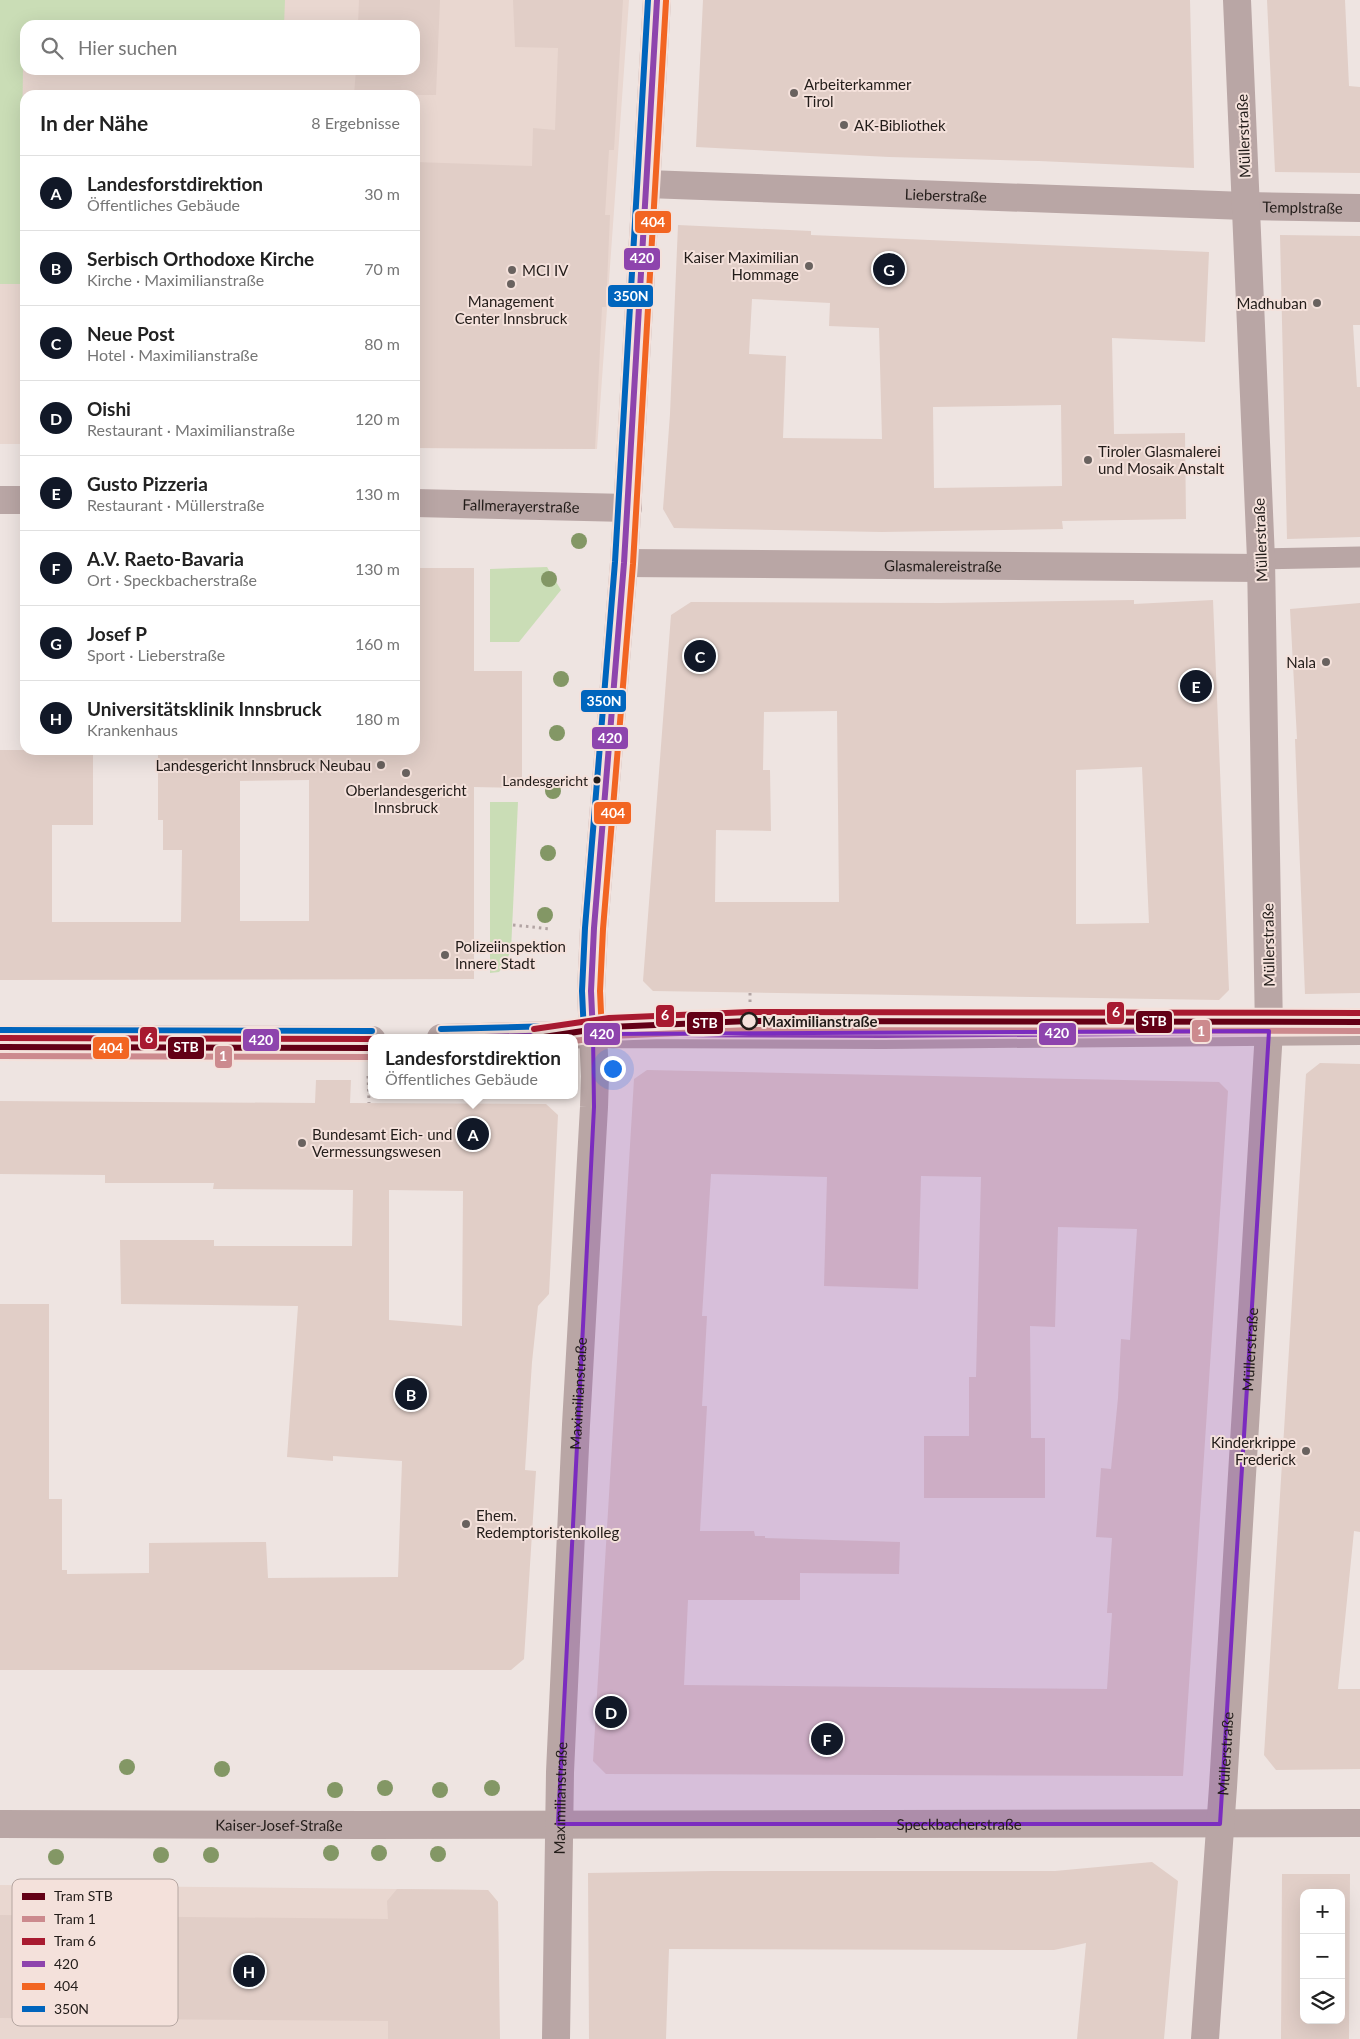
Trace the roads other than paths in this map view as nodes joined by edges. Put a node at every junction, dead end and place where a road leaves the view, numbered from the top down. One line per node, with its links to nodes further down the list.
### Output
1 (657, 0): 3 (street, Maximilianstraße)
2 (1237, 0): 4 (street, Müllerstraße)
3 (647, 184): 4 (street, Lieberstraße); 9 (street, Maximilianstraße)
4 (1245, 206): 5 (street, Templstraße); 12 (street, Müllerstraße)
5 (1360, 208)
6 (0, 500): 7 (street)
7 (20, 500)
8 (420, 503): 9 (street, Fallmerayerstraße)
9 (628, 508): 11 (street, Maximilianstraße)
10 (1360, 557): 12 (lane)
11 (624, 563): 12 (street, Glasmalereistraße); 16 (street, Maximilianstraße)
12 (1261, 564): 13 (street, Müllerstraße)
13 (1269, 1031): 14 (street); 16 (street); 22 (street, Müllerstraße)
14 (1360, 1031)
15 (578, 1034): 16 (street)
16 (593, 1034): 21 (street, Maximilianstraße)
17 (0, 1039): 18 (street)
18 (368, 1040)
19 (1360, 1823): 22 (street, Speckbacherstraße)
20 (0, 1824): 21 (street, Kaiser-Josef-Straße)
21 (558, 1824): 22 (street, Speckbacherstraße); 23 (street, Maximilianstraße)
22 (1220, 1824): 24 (street, Müllerstraße)
23 (556, 2039)
24 (1205, 2039)

